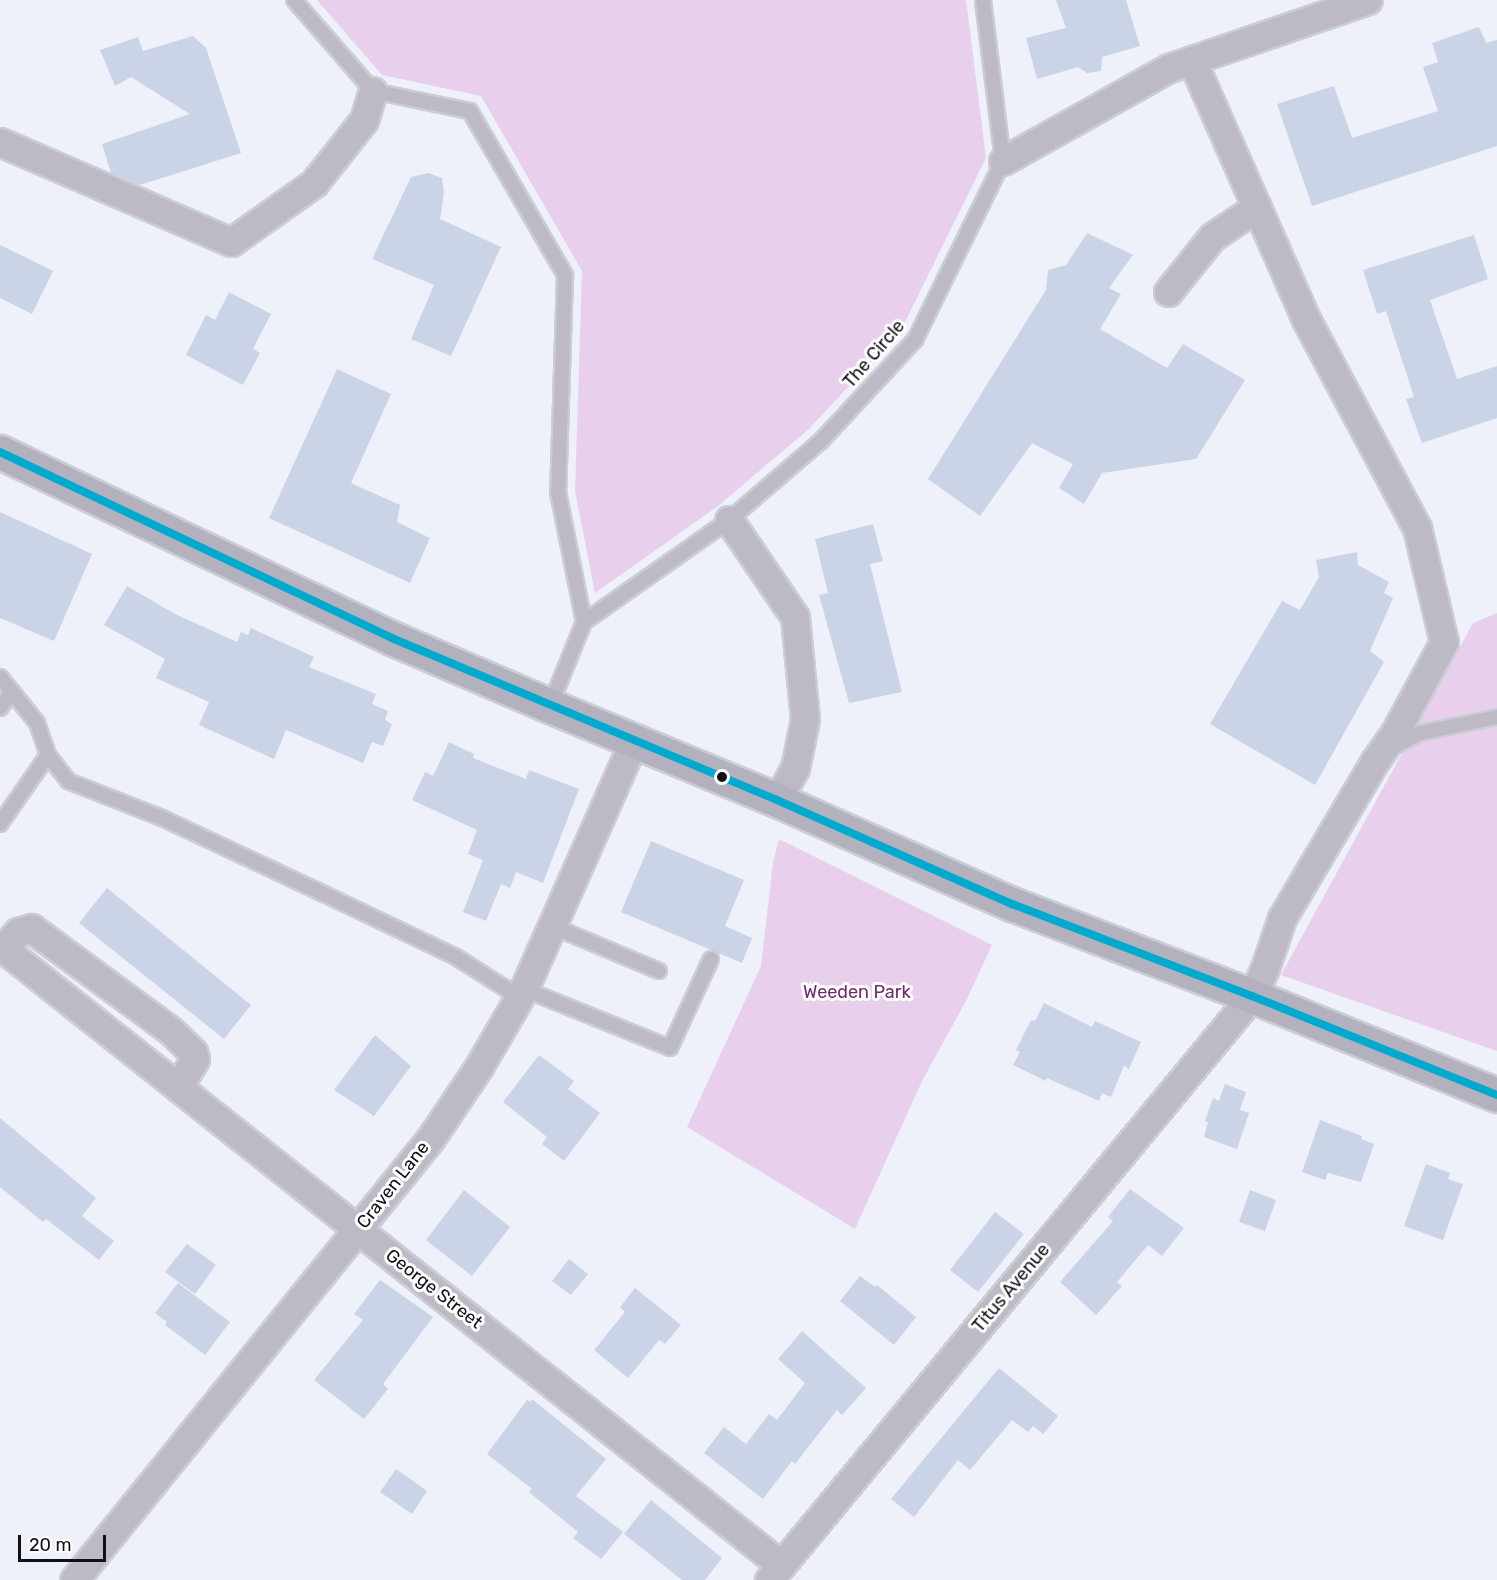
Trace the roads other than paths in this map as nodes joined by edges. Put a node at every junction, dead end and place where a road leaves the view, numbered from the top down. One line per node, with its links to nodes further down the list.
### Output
1 (294, 0): 5 (lane)
2 (983, 0): 7 (lane)
3 (1368, 0): 4 (street)
4 (1192, 60): 7 (street); 8 (street, Titus Avenue)
5 (373, 91): 6 (street); 12 (lane)
6 (0, 142)
7 (1004, 161): 11 (lane, The Circle)
8 (1257, 207): 9 (street); 20 (street, Titus Avenue)
9 (1168, 292)
10 (0, 452): 15 (highway)
11 (729, 520): 12 (lane, The Circle); 21 (street)
12 (584, 622): 15 (lane)
13 (0, 677): 14 (lane)
14 (12, 692): 16 (lane); 19 (lane)
15 (550, 706): 18 (highway)
16 (0, 708)
17 (1497, 717): 20 (lane)
18 (634, 741): 21 (highway); 23 (street, Craven Lane)
19 (48, 755): 22 (lane); 27 (lane)
20 (1375, 761): 28 (street, Titus Avenue)
21 (777, 800): 28 (highway)
22 (0, 824)
23 (552, 926): 26 (lane); 27 (street, Craven Lane)
24 (2, 948): 29 (street, George Street); 29 (street)
25 (711, 959): 27 (lane)
26 (659, 971)
27 (522, 993): 31 (street, Craven Lane)
28 (1252, 996): 30 (highway); 32 (street, Titus Avenue)
29 (179, 1086): 31 (street, George Street)
30 (1497, 1095)
31 (359, 1229): 32 (street, George Street); 33 (street, Craven Lane)
32 (775, 1573)
33 (74, 1580)

